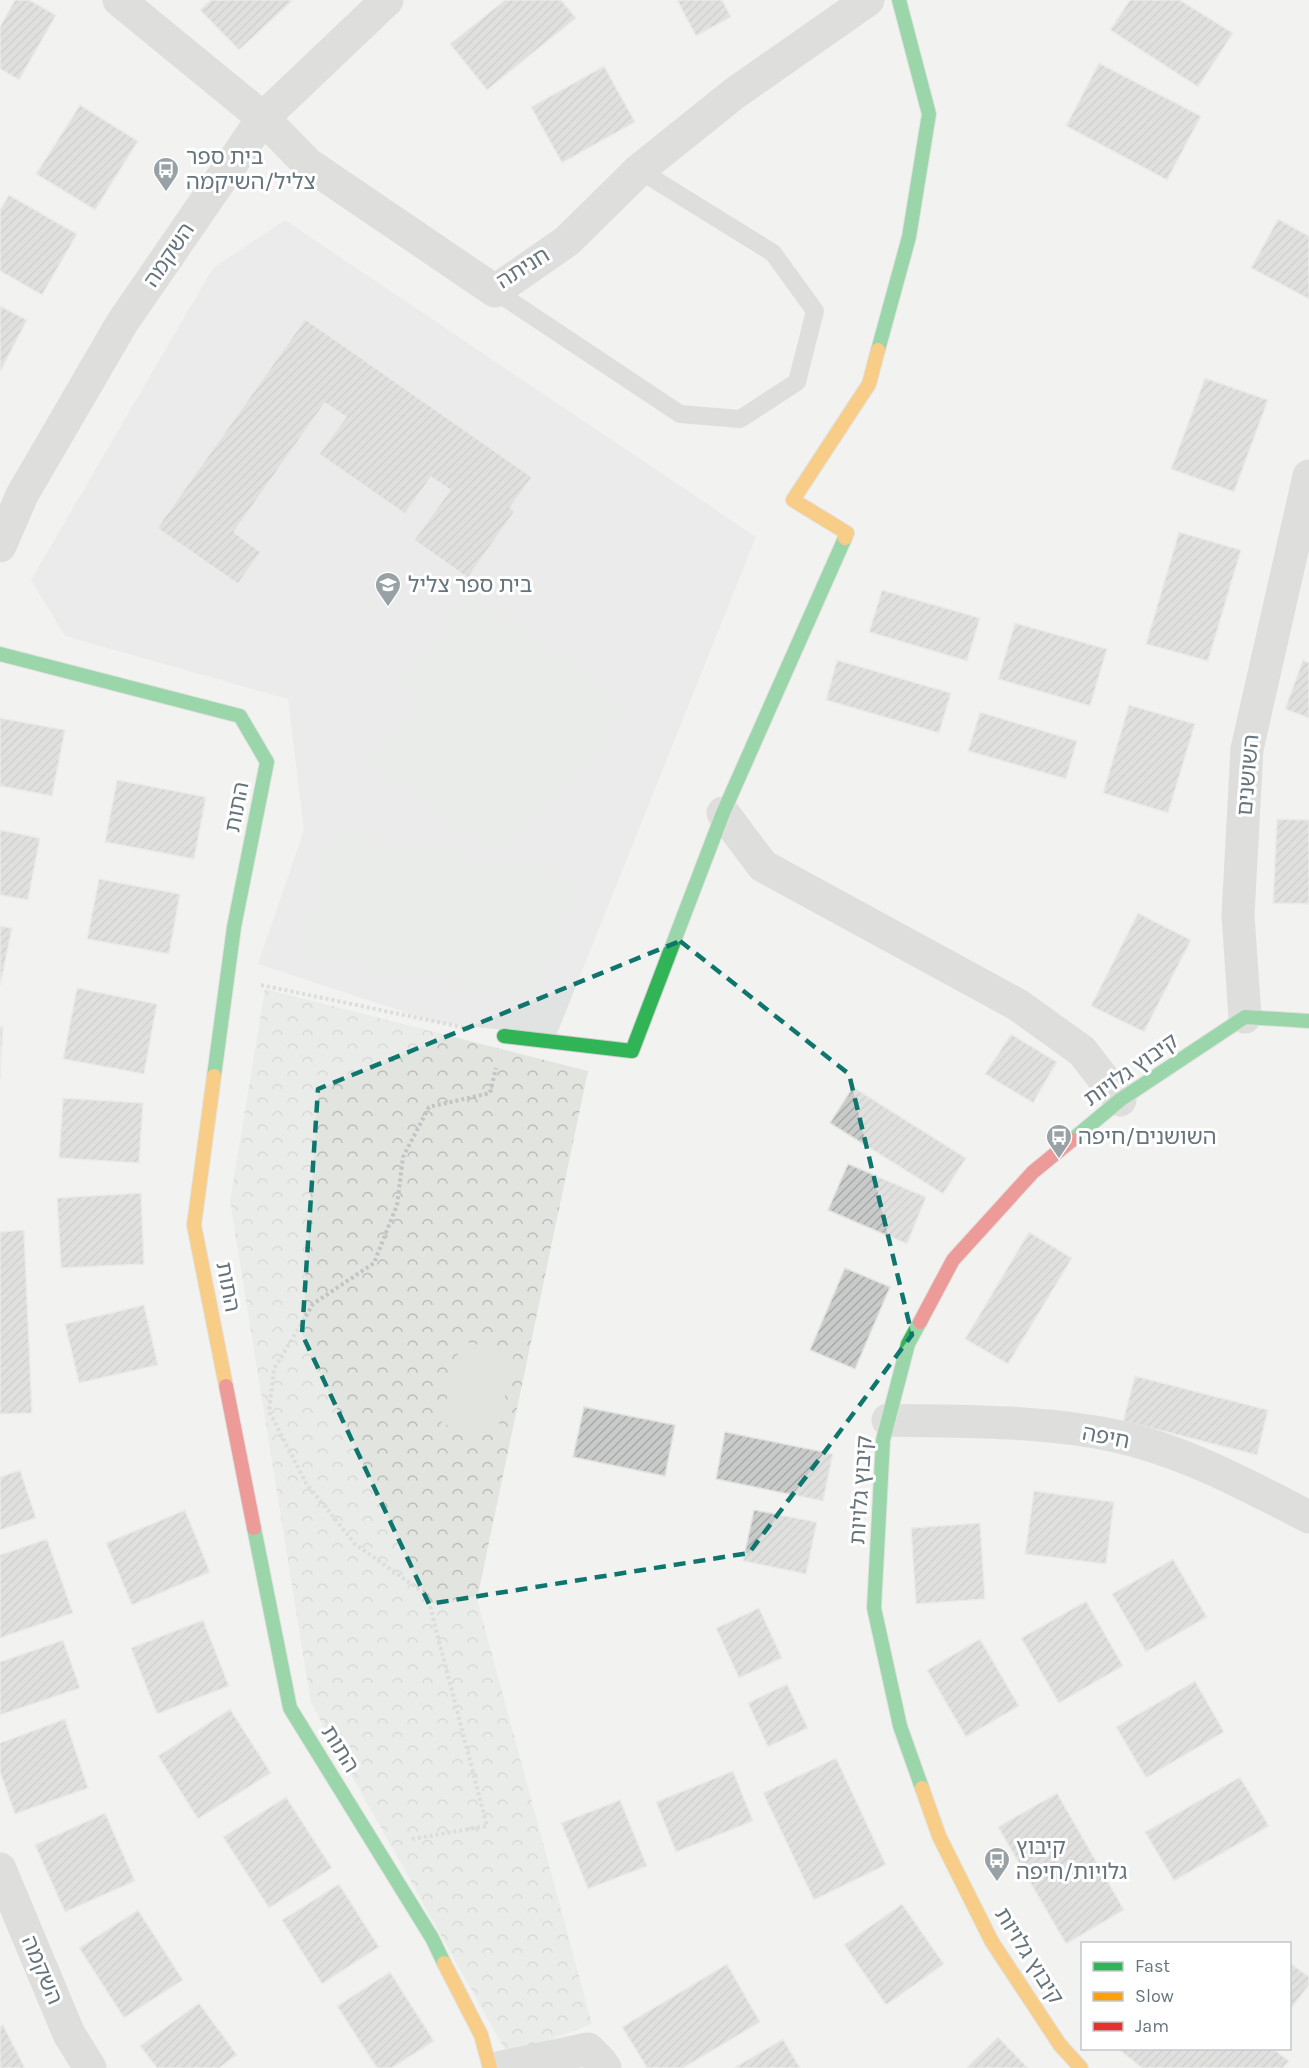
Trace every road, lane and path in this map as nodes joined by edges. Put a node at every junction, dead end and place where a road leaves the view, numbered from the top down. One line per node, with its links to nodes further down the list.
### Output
1 (119, 0): 5 (street, חניתה)
2 (387, 0): 5 (street, השקמה)
3 (868, 0): 6 (street, חניתה)
4 (899, 0): 11 (street)
5 (263, 118): 7 (street, חניתה); 9 (street, השקמה)
6 (639, 170): 7 (street, חניתה); 7 (lane)
7 (495, 291)
8 (1309, 476): 13 (street, השושנים)
9 (0, 546)
10 (0, 654): 12 (street, התות)
11 (723, 813): 15 (street); 16 (street)
12 (228, 978): 15 (path); 19 (street, התות)
13 (1245, 1017): 14 (street); 16 (street, קיבוץ גלויות)
14 (1309, 1022)
15 (504, 1036): 19 (path)
16 (1120, 1100): 17 (street, קיבוץ גלויות)
17 (888, 1420): 18 (street, חיפה); 25 (street, קיבוץ גלויות)
18 (1309, 1517)
19 (375, 1846): 22 (street, התות)
20 (0, 1869): 21 (street, השקמה)
21 (90, 2068)
22 (490, 2068)
23 (498, 2068): 24 (street)
24 (605, 2068)
25 (1081, 2068)

